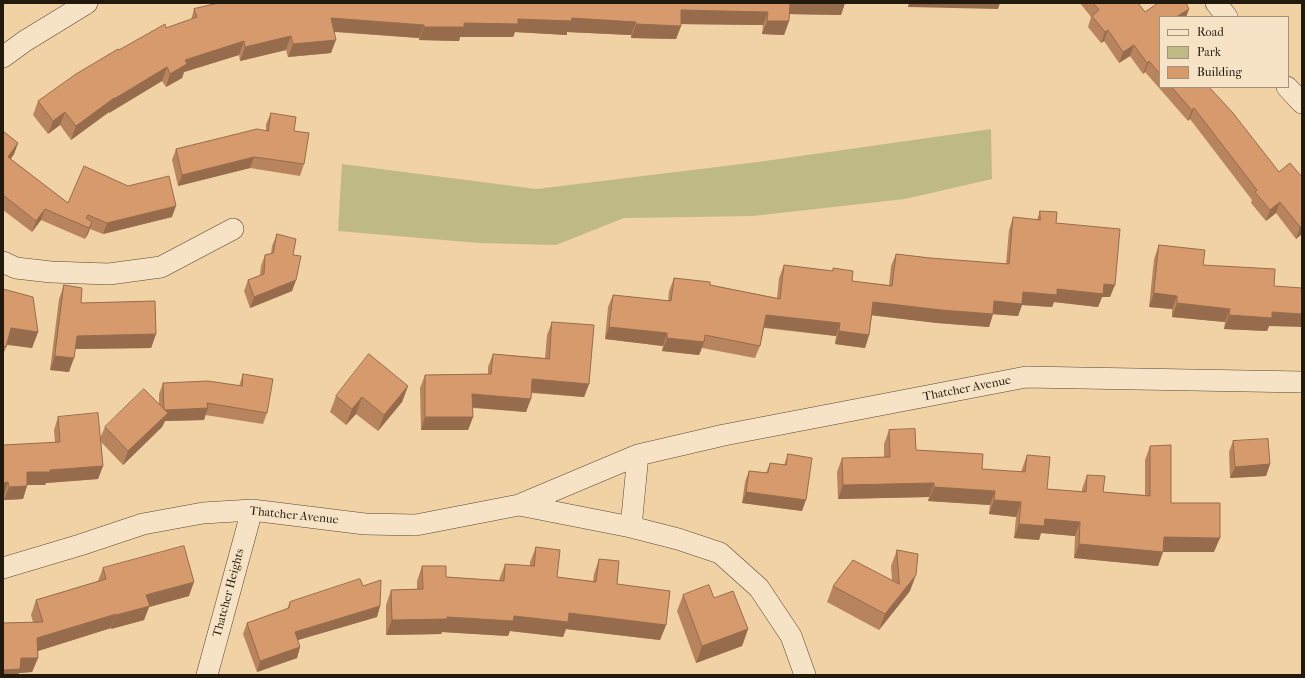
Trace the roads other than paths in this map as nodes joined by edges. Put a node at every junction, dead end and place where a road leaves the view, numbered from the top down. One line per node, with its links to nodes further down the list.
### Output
1 (87, 3): 4 (street)
2 (1216, 3): 3 (street)
3 (1226, 16)
4 (3, 57)
5 (1288, 88): 6 (street)
6 (1302, 103)
7 (233, 228): 8 (street)
8 (3, 262)
9 (1302, 382): 10 (street, Thatcher Avenue)
10 (638, 455): 11 (street, Thatcher Avenue); 13 (street)
11 (520, 505): 12 (street, Thatcher Avenue); 13 (street, Thatcher Avenue)
12 (252, 510): 14 (street, Thatcher Avenue); 15 (street, Thatcher Heights)
13 (630, 527): 16 (street, Thatcher Avenue)
14 (3, 568)
15 (207, 675)
16 (805, 675)

